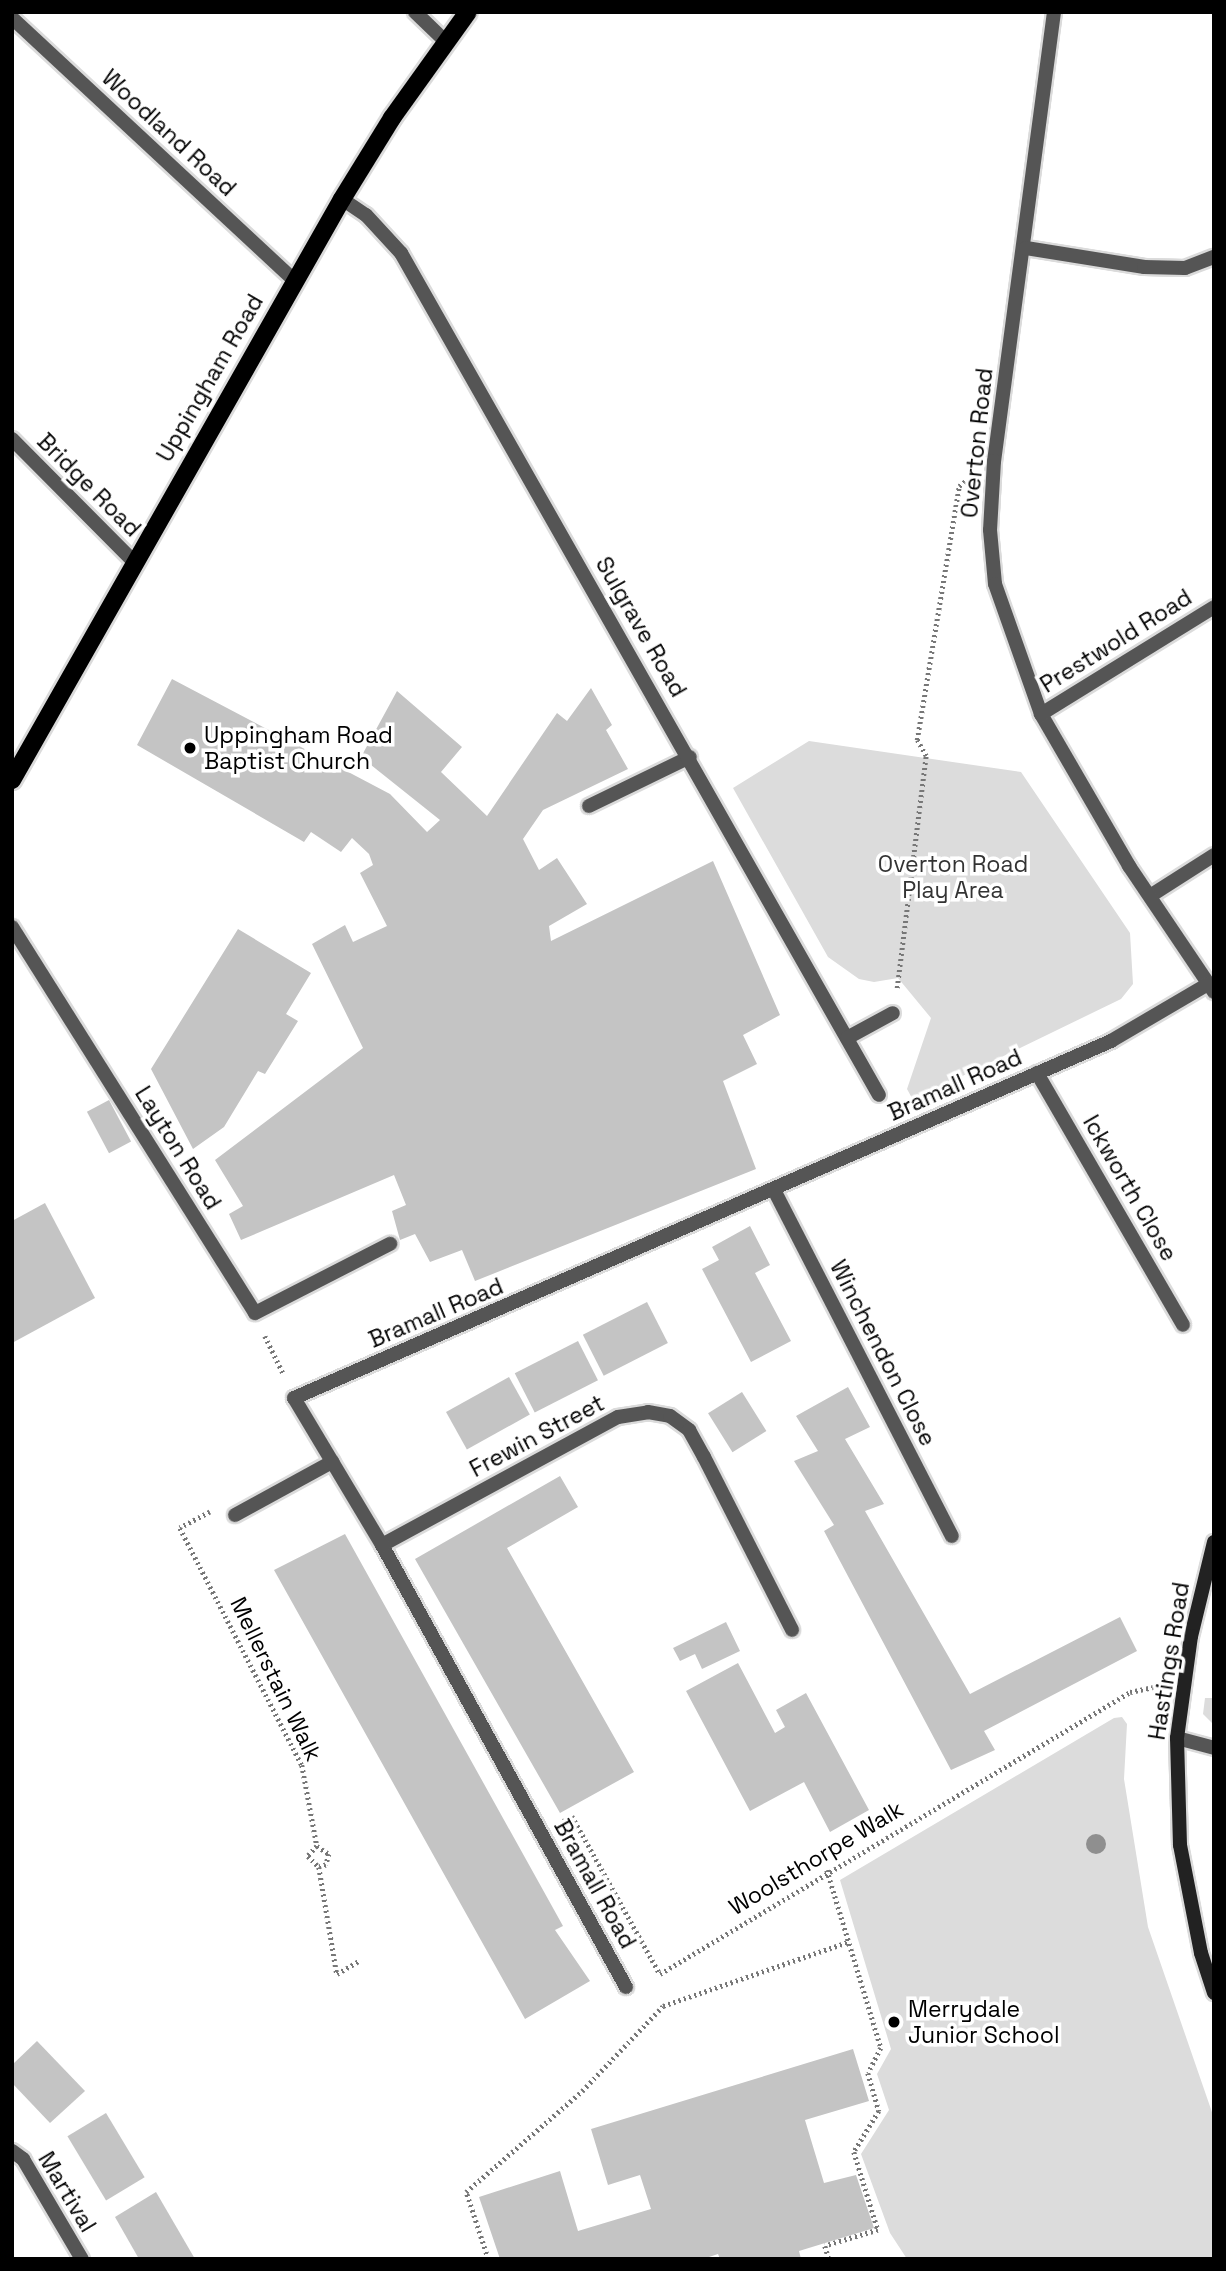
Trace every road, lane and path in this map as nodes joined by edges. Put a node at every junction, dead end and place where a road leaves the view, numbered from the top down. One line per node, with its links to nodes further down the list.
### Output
1 (415, 12): 5 (street)
2 (468, 12): 5 (main road, Uppingham Road)
3 (1054, 12): 7 (street, Overton Road)
4 (12, 18): 9 (street, Woodland Road)
5 (445, 41): 6 (main road, Uppingham Road)
6 (342, 199): 9 (main road, Uppingham Road); 15 (street, Sulgrave Road)
7 (1026, 248): 8 (street); 11 (street, Overton Road)
8 (1214, 257)
9 (295, 281): 12 (main road, Uppingham Road)
10 (12, 439): 12 (street, Bridge Road)
11 (994, 461): 14 (street, Overton Road); 22 (path)
12 (134, 562): 16 (main road, Uppingham Road)
13 (1214, 607): 14 (street, Prestwold Road)
14 (1041, 714): 19 (street, Overton Road)
15 (690, 757): 17 (street); 23 (street, Sulgrave Road)
16 (12, 780)
17 (589, 806)
18 (1214, 855): 19 (street)
19 (1150, 896): 21 (street, Overton Road)
20 (12, 927): 28 (street, Layton Road)
21 (1211, 988): 24 (street, Bramall Road)
22 (893, 1013): 23 (street)
23 (847, 1038): 25 (street, Sulgrave Road)
24 (1037, 1073): 26 (street, Bramall Road); 29 (street, Ickworth Close)
25 (879, 1095)
26 (774, 1190): 30 (street, Bramall Road); 34 (street, Winchendon Close)
27 (390, 1244): 28 (street)
28 (255, 1313): 30 (path)
29 (1183, 1325)
30 (294, 1398): 31 (street, Bramall Road)
31 (332, 1462): 33 (street); 36 (street, Bramall Road)
32 (216, 1508): 42 (path, Mellerstain Walk)
33 (234, 1515)
34 (952, 1536)
35 (1214, 1542): 38 (street, Hastings Road)
36 (382, 1545): 37 (street, Frewin Street); 41 (street, Bramall Road)
37 (792, 1630)
38 (1185, 1680): 39 (street, Hastings Road); 44 (path, Woolsthorpe Walk)
39 (1177, 1738): 40 (street); 48 (street, Hastings Road)
40 (1214, 1748)
41 (541, 1834): 44 (path, Woolsthorpe Walk); 47 (street, Bramall Road)
42 (317, 1846): 43 (path); 43 (path, Mellerstain Walk)
43 (319, 1867): 46 (path, Mellerstain Walk)
44 (827, 1870): 45 (path)
45 (848, 1942): 51 (path); 52 (path)
46 (360, 1960)
47 (625, 1987)
48 (1214, 1993)
49 (12, 2151): 50 (street, Martival)
50 (82, 2259)
51 (488, 2259)
52 (828, 2259)

